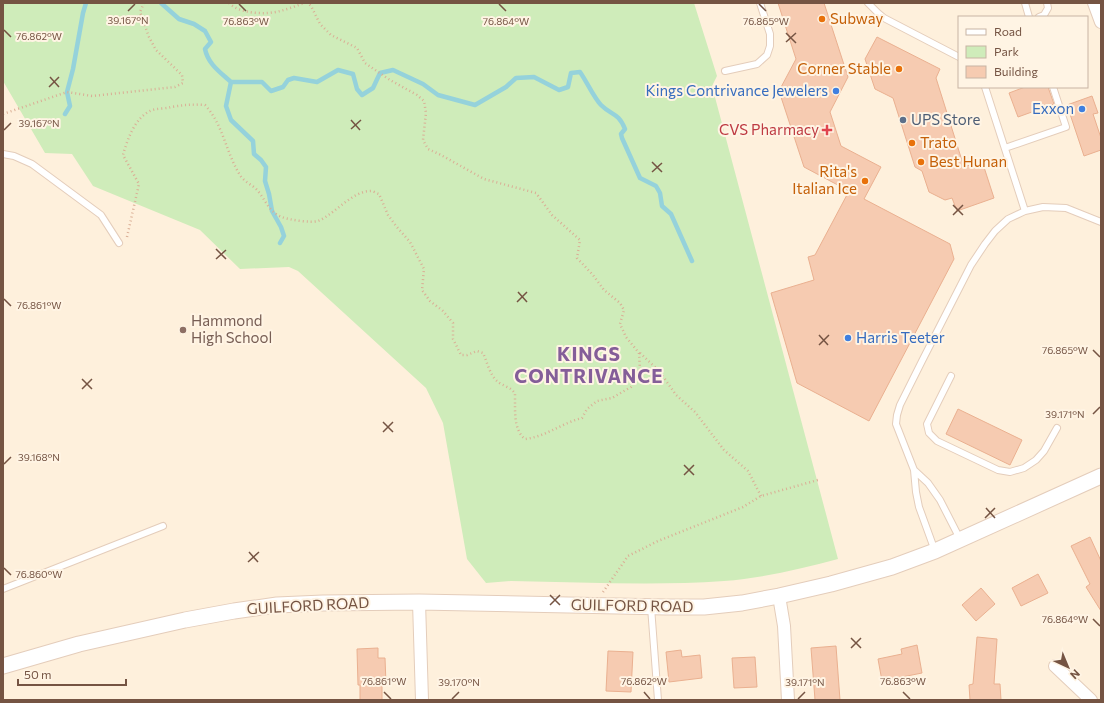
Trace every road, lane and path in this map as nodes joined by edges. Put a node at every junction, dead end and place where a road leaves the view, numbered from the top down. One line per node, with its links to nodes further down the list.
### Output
1 (144, 3): 17 (path)
2 (229, 3): 3 (path)
3 (304, 3)
4 (308, 3): 24 (path)
5 (760, 3): 14 (lane)
6 (868, 3): 13 (lane)
7 (1025, 3): 10 (lane)
8 (1047, 3): 11 (lane)
9 (1094, 3): 12 (street)
10 (1029, 16)
11 (1042, 16)
12 (1101, 22)
13 (958, 56)
14 (725, 71)
15 (985, 88): 18 (lane)
16 (1053, 88): 18 (lane)
17 (3, 114)
18 (1005, 148): 20 (lane)
19 (3, 154): 23 (lane)
20 (1025, 211): 21 (lane); 27 (lane)
21 (1101, 222)
22 (127, 237): 24 (path)
23 (119, 243)
24 (639, 352): 30 (path)
25 (952, 376): 26 (lane)
26 (1057, 428)
27 (914, 470): 32 (lane); 33 (lane)
28 (1101, 476): 32 (street, GUILFORD ROAD)
29 (818, 480): 30 (path)
30 (761, 496): 37 (path)
31 (163, 526): 34 (lane)
32 (960, 539): 33 (street, GUILFORD ROAD)
33 (935, 551): 35 (street, GUILFORD ROAD)
34 (3, 589)
35 (779, 596): 38 (street, GUILFORD ROAD); 43 (street)
36 (419, 602): 37 (street, GUILFORD ROAD); 39 (street, GUILFORD ROAD); 41 (street)
37 (594, 605): 38 (street, GUILFORD ROAD)
38 (651, 607): 42 (lane)
39 (3, 666)
40 (1055, 666): 44 (street)
41 (422, 700)
42 (658, 700)
43 (788, 700)
44 (1090, 700)

